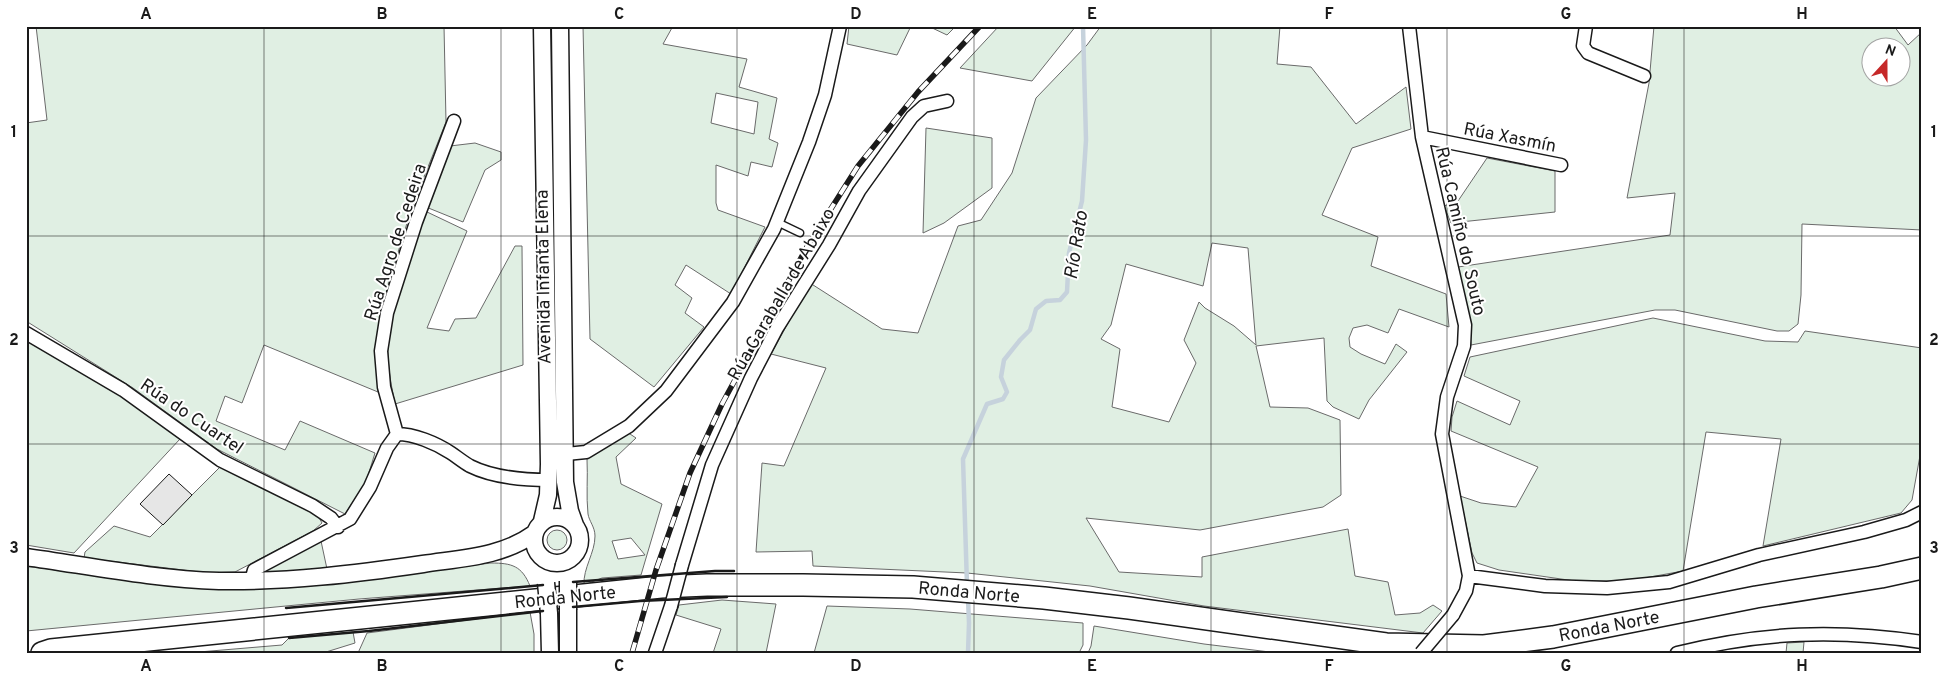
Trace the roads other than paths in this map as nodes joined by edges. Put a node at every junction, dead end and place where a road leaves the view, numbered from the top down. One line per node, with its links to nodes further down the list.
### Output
1 (542, 26): 16 (street, Avenida Infanta Elena)
2 (560, 26): 15 (street, Avenida Infanta Elena)
3 (840, 26): 11 (street)
4 (1409, 26): 9 (street, Rúa Camiño do Souto)
5 (1586, 26): 6 (street)
6 (1644, 76)
7 (948, 101): 36 (street, Rúa Garaballa de Abaixo, bridge)
8 (454, 121): 14 (street, Rúa Agro de Cedeira)
9 (1422, 137): 10 (street, Rúa Xasmín); 26 (street, Rúa Camiño do Souto)
10 (1561, 165)
11 (777, 222): 12 (lane); 15 (street)
12 (800, 233)
13 (26, 334): 19 (street, Rúa do Cuartel)
14 (397, 434): 16 (street); 19 (street)
15 (566, 454): 18 (street, Avenida Infanta Elena)
16 (549, 480): 20 (street, Avenida Infanta Elena)
17 (1922, 512): 26 (street)
18 (575, 525): 20 (street); 23 (street)
19 (338, 527): 29 (street)
20 (538, 527): 21 (street); 22 (street)
21 (500, 552): 22 (street); 29 (street)
22 (540, 556): 23 (street); 34 (street, bridge)
23 (574, 556): 35 (street, bridge)
24 (26, 557): 29 (street)
25 (1922, 568): 27 (highway, Ronda Norte)
26 (1469, 576): 37 (street, Rúa Camiño do Souto, bridge)
27 (1881, 577): 28 (highway, Ronda Norte); 33 (highway, Ronda Norte)
28 (1922, 580)
29 (251, 581)
30 (1922, 642): 31 (street)
31 (1727, 647): 38 (street)
32 (26, 648): 33 (highway, Ronda Norte)
33 (47, 651)
34 (550, 653)
35 (568, 653)
36 (655, 653)
37 (1420, 653)
38 (1677, 653)

